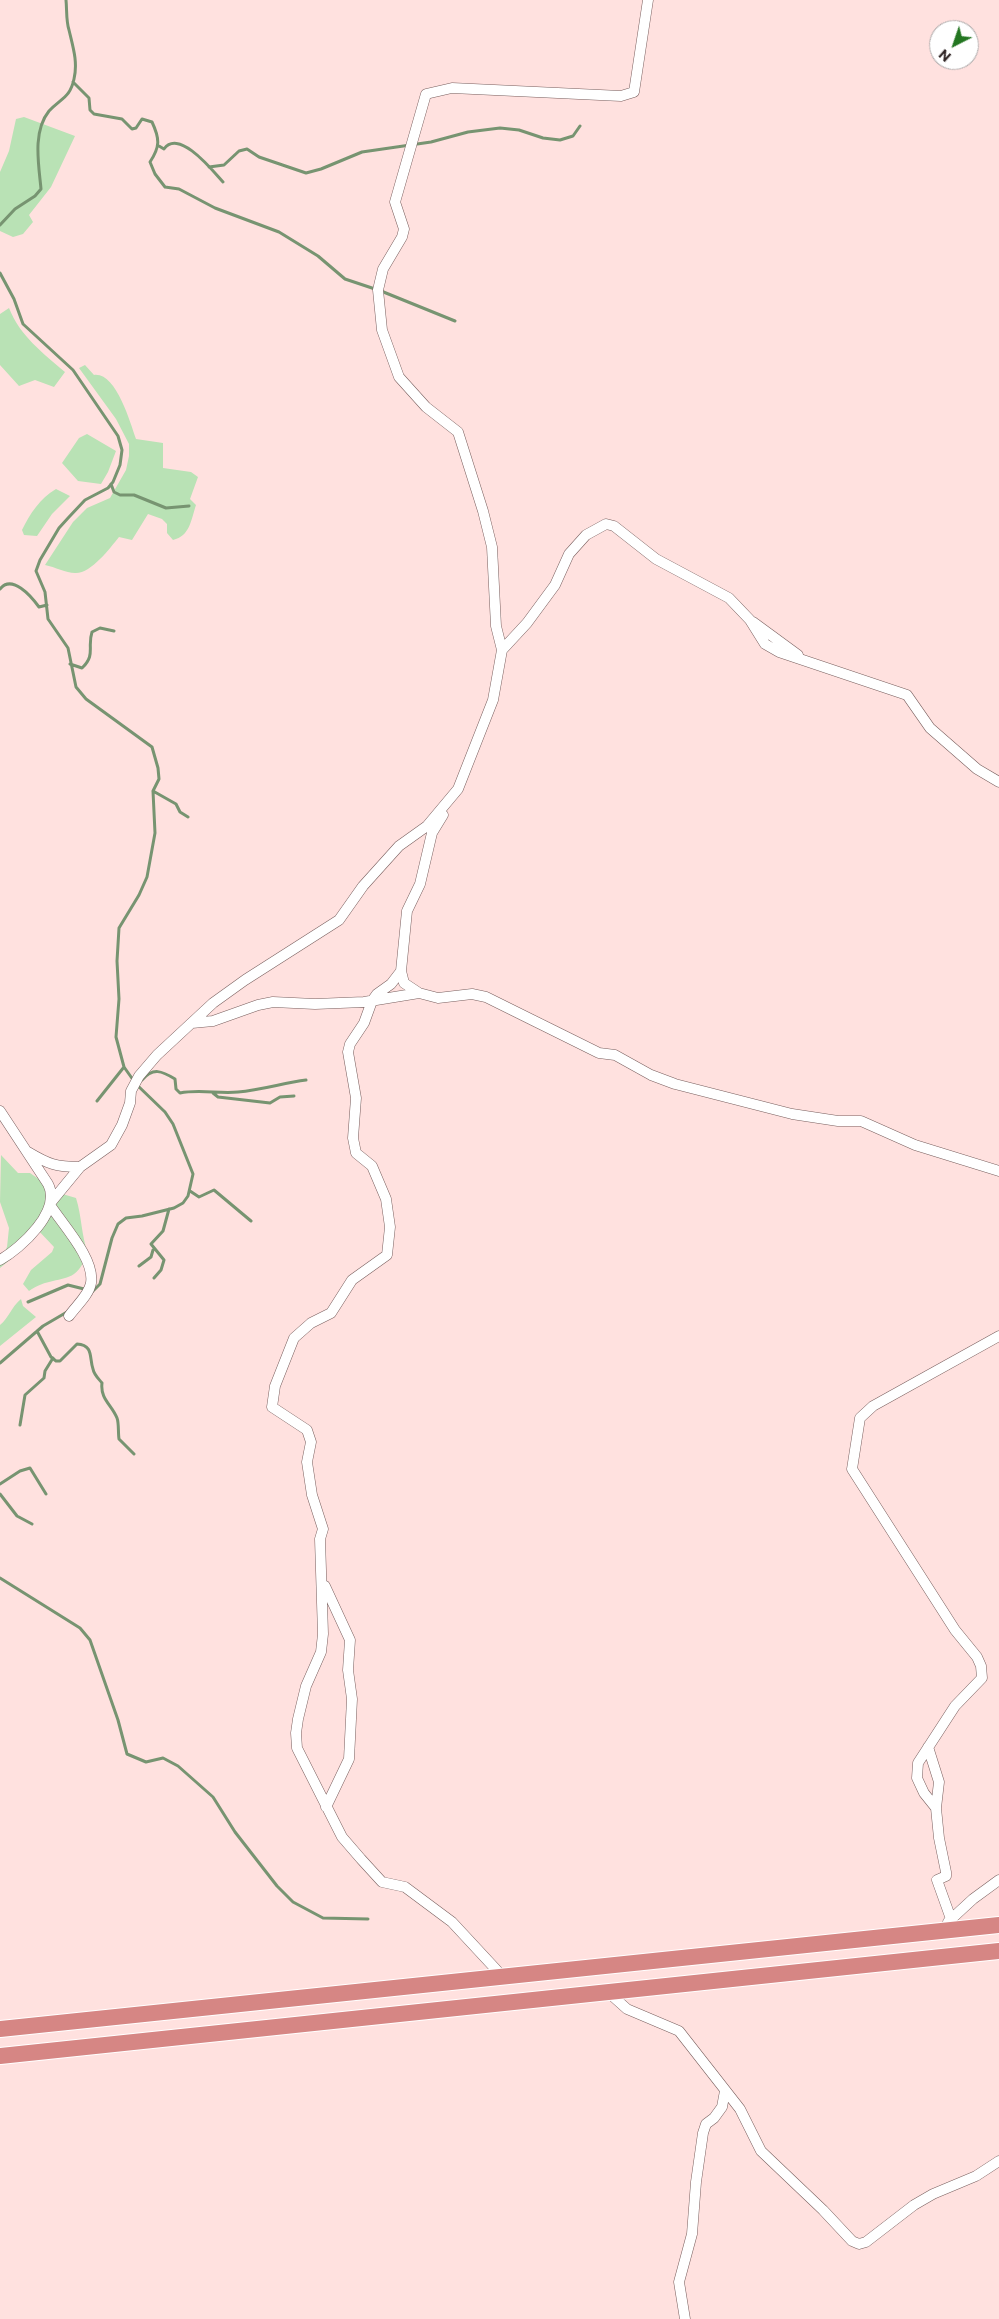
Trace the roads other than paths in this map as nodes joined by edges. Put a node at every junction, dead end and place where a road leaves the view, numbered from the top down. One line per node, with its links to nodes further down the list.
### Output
1 (648, 0): 2 (street)
2 (502, 650): 3 (street); 4 (street)
3 (999, 782)
4 (458, 789): 5 (street); 8 (street)
5 (401, 971): 6 (street); 7 (street)
6 (418, 993): 7 (street); 12 (street)
7 (372, 1001): 8 (street); 17 (street)
8 (192, 1023): 11 (street)
9 (0, 1111): 10 (street)
10 (24, 1150): 11 (street); 13 (street)
11 (80, 1167): 13 (street)
12 (999, 1171)
13 (51, 1203): 14 (street); 15 (street)
14 (0, 1260)
15 (69, 1316)
16 (999, 1336): 18 (street)
17 (322, 1581): 19 (street); 19 (street)
18 (928, 1747): 20 (street); 20 (street)
19 (326, 1807): 26 (street)
20 (936, 1808): 22 (street)
21 (999, 1880): 22 (street)
22 (951, 1919): 24 (street)
23 (999, 1925): 24 (highway)
24 (938, 1931): 26 (highway)
25 (999, 1951): 27 (highway)
26 (503, 1977): 28 (highway)
27 (608, 1992): 29 (highway); 30 (street)
28 (0, 2029)
29 (0, 2056)
30 (725, 2091): 31 (street); 32 (street)
31 (999, 2161)
32 (685, 2319)

